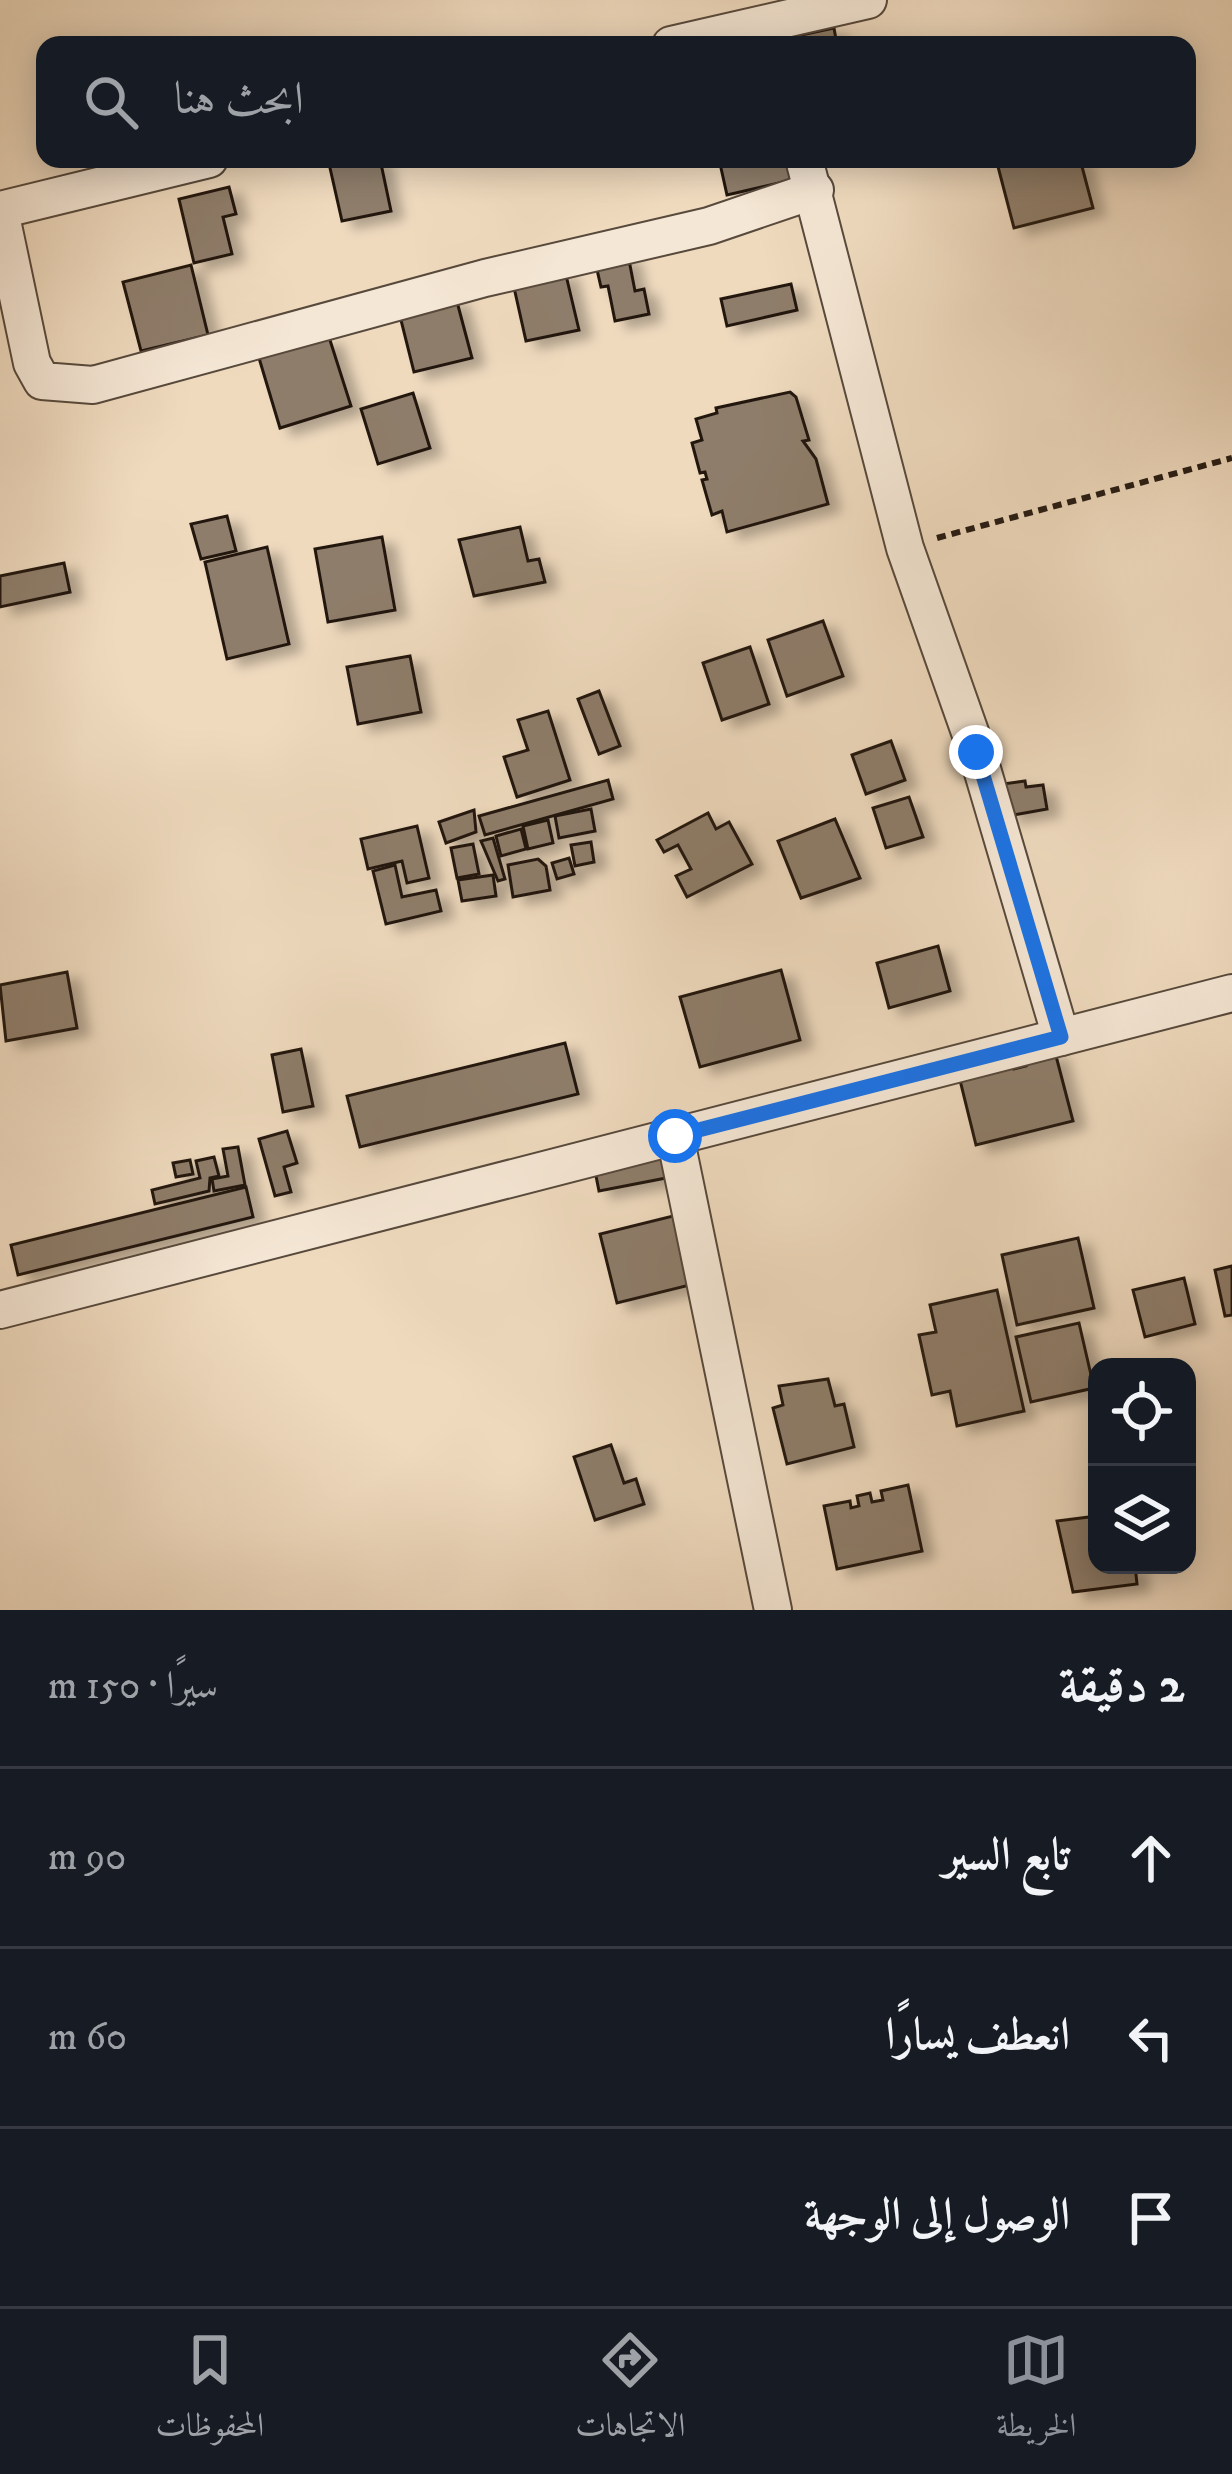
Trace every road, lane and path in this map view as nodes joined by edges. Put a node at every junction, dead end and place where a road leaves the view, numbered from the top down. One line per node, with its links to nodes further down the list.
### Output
1 (868, 0): 2 (street)
2 (763, 22): 3 (street)
3 (707, 36)
4 (173, 168): 6 (street)
5 (809, 174): 6 (street); 8 (street)
6 (0, 211)
7 (1232, 458): 8 (path)
8 (905, 548): 10 (street)
9 (1232, 993): 10 (street)
10 (1061, 1037): 11 (street)
11 (675, 1136): 12 (street); 13 (street)
12 (0, 1310)
13 (773, 1610)

